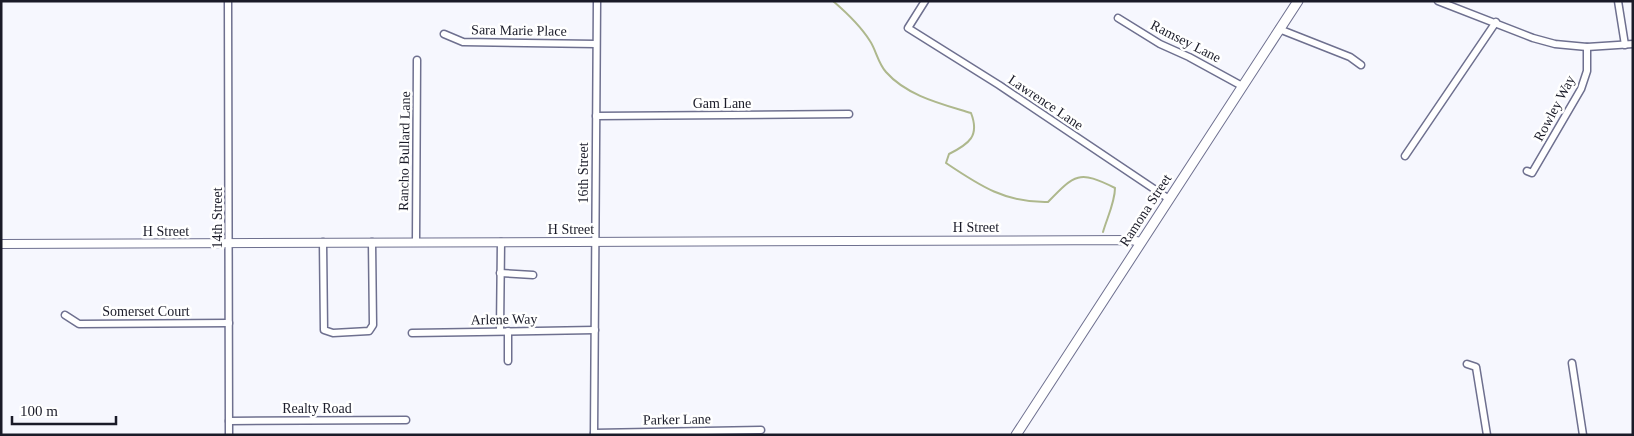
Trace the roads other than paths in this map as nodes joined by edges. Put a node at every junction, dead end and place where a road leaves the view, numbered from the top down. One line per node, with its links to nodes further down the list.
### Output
1 (228, 1): 29 (street, 14th Street)
2 (596, 1): 11 (street, 16th Street)
3 (925, 1): 22 (street, Lawrence Lane)
4 (1298, 1): 9 (main road, Ramona Street)
5 (1438, 1): 8 (street)
6 (1618, 1): 13 (street)
7 (1118, 18): 17 (street, Ramsey Lane)
8 (1496, 22): 14 (street); 20 (street)
9 (1279, 29): 16 (street); 17 (main road, Ramona Street)
10 (444, 34): 11 (street, Sara Marie Place)
11 (596, 44): 19 (street, 16th Street)
12 (1633, 44): 13 (street)
13 (1624, 45): 14 (street)
14 (1587, 47): 21 (street, Rowley Way)
15 (417, 60): 23 (street, Rancho Bullard Lane)
16 (1361, 65)
17 (1242, 86): 22 (main road, Ramona Street)
18 (849, 114): 19 (street, Gam Lane)
19 (596, 116): 24 (street, 16th Street)
20 (1405, 156)
21 (1527, 171)
22 (1168, 199): 28 (main road, Ramona Street)
23 (416, 241): 26 (street, H Street); 27 (street, H Street)
24 (595, 241): 27 (street, H Street); 28 (street, H Street); 35 (street, 16th Street)
25 (323, 242): 26 (street, H Street); 26 (street); 29 (street, H Street)
26 (372, 242)
27 (501, 242): 31 (street)
28 (1141, 242): 47 (main road, Ramona Street)
29 (230, 243): 30 (street, H Street); 34 (street, 14th Street)
30 (1, 244)
31 (500, 274): 32 (street); 36 (street)
32 (533, 274)
33 (65, 315): 34 (street, Somerset Court)
34 (229, 323): 43 (street, 14th Street)
35 (595, 330): 37 (street, Arlene Way); 45 (street, 16th Street)
36 (500, 331): 37 (street, Arlene Way); 38 (street, Arlene Way)
37 (508, 331): 39 (street)
38 (412, 333)
39 (508, 361)
40 (1572, 363): 49 (street)
41 (1466, 364): 48 (street)
42 (406, 420): 43 (street, Realty Road)
43 (229, 421): 46 (street, 14th Street)
44 (761, 430): 45 (street, Parker Lane)
45 (594, 434)
46 (229, 435)
47 (1016, 435)
48 (1488, 435)
49 (1583, 435)

